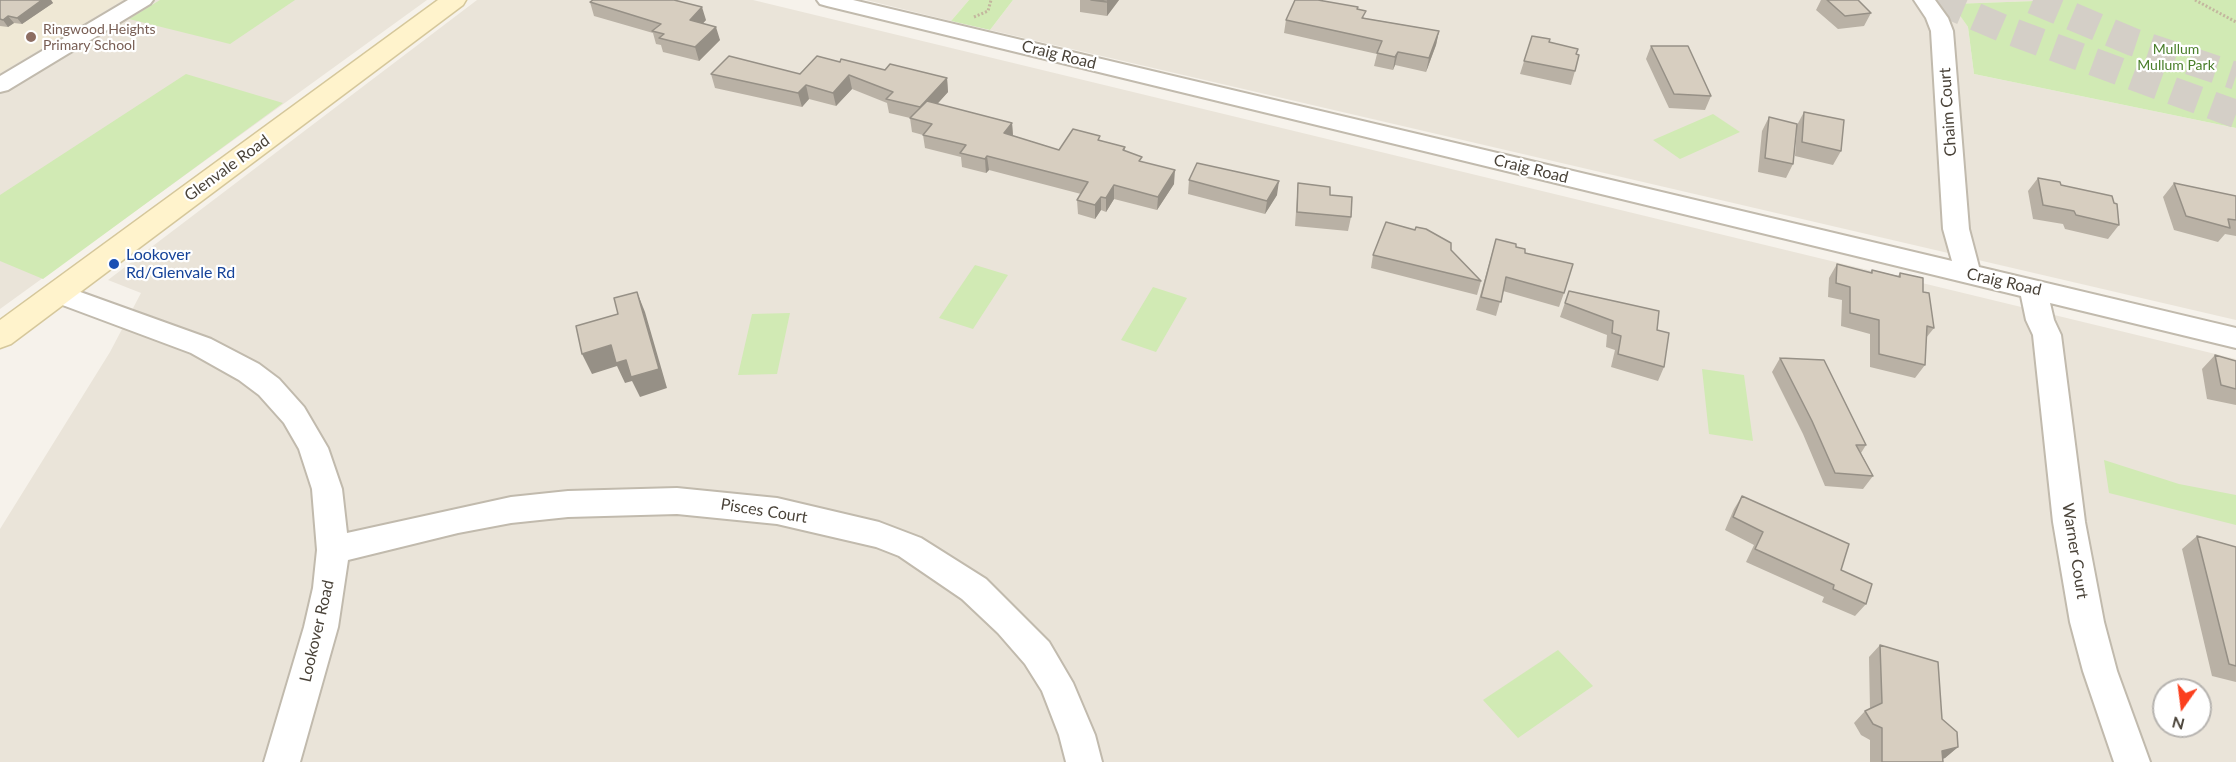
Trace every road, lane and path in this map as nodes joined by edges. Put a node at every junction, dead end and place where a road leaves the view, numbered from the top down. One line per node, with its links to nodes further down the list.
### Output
1 (143, 0): 7 (street)
2 (454, 0): 10 (street, Glenvale Road)
3 (827, 0): 8 (street, Craig Road)
4 (1924, 0): 8 (street, Chaim Court)
5 (2195, 0): 6 (path)
6 (2236, 22)
7 (0, 86)
8 (1959, 271): 9 (street, Craig Road)
9 (2042, 291): 12 (street, Craig Road); 16 (street, Warner Court)
10 (58, 293): 11 (street, Glenvale Road); 13 (street, Lookover Road)
11 (0, 336)
12 (2236, 338)
13 (333, 550): 14 (street, Lookover Road); 15 (street, Pisces Court)
14 (282, 762)
15 (1084, 762)
16 (2132, 762)

